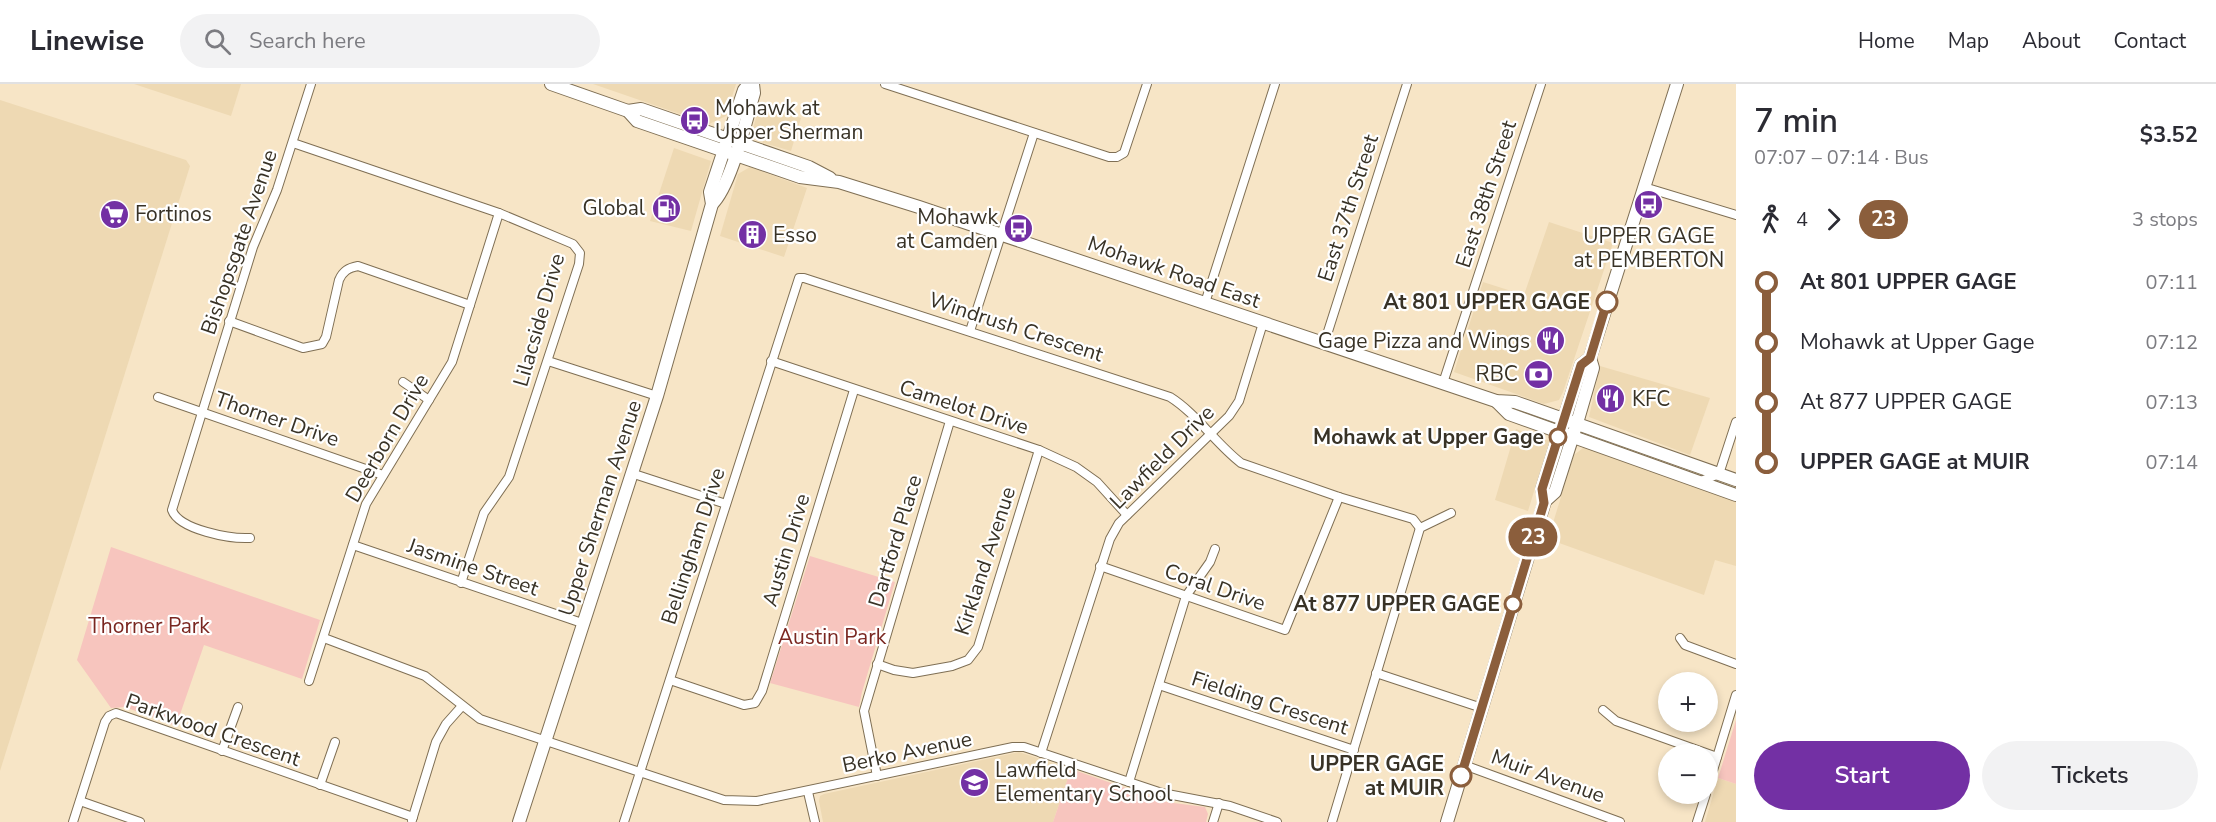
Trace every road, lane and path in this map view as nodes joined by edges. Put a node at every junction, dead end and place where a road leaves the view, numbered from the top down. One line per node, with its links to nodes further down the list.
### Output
1 (311, 84): 11 (street, Bishopsgate Avenue)
2 (551, 84): 12 (main road, Mohawk Road East)
3 (751, 84): 12 (main road, Upper Sherman Avenue)
4 (885, 84): 10 (street)
5 (1147, 84): 10 (street)
6 (1275, 84): 18 (street)
7 (1407, 84): 23 (street, East 37th Street)
8 (1541, 84): 28 (street, East 38th Street)
9 (1677, 84): 13 (main road)
10 (1034, 133): 16 (street)
11 (293, 143): 14 (street, Lilacside Drive); 20 (street, Bishopsgate Avenue)
12 (731, 147): 16 (main road, Mohawk Road East); 30 (main road, Upper Sherman Avenue)
13 (1644, 187): 15 (street); 24 (main road)
14 (499, 213): 19 (street, Deerborn Drive); 25 (street, Lilacside Drive)
15 (1736, 215)
16 (1001, 234): 18 (main road, Mohawk Road East); 22 (street)
17 (797, 281): 22 (street, Windrush Crescent); 26 (street, Bellingham Drive)
18 (1205, 303): 21 (main road, Mohawk Road East)
19 (470, 305): 20 (street); 32 (street, Deerborn Drive)
20 (229, 321): 33 (street, Bishopsgate Avenue)
21 (1263, 323): 23 (main road, Mohawk Road East); 38 (street, Lawfield Drive)
22 (970, 331): 38 (street, Windrush Crescent)
23 (1324, 344): 28 (main road, Mohawk Road East)
24 (1590, 358): 36 (main road); 37 (main road)
25 (548, 361): 30 (street); 56 (street, Lilacside Drive)
26 (771, 362): 29 (street, Camelot Drive); 48 (street, Bellingham Drive)
27 (403, 382): 32 (street)
28 (1443, 383): 36 (main road, Mohawk Road East)
29 (854, 390): 34 (street, Camelot Drive); 64 (street, Austin Drive)
30 (657, 396): 40 (main road, Upper Sherman Avenue)
31 (158, 397): 33 (street, Thorner Drive)
32 (429, 400): 42 (street, Deerborn Drive)
33 (201, 411): 42 (street, Thorner Drive); 52 (street, Bishopsgate Avenue)
34 (950, 421): 39 (street, Camelot Drive); 61 (street, Dartford Place)
35 (1736, 422): 41 (street)
36 (1562, 425): 37 (main road, Mohawk Road East); 47 (main road)
37 (1575, 429): 41 (main road, Mohawk Road East); 44 (main road, Mohawk Road East); 47 (main road)
38 (1212, 435): 46 (street); 50 (street, Lawfield Drive)
39 (1039, 450): 50 (street, Camelot Drive); 61 (street, Kirkland Avenue)
40 (631, 473): 48 (street); 58 (main road, Upper Sherman Avenue)
41 (1719, 474): 43 (main road, Mohawk Road East); 44 (street)
42 (384, 475): 53 (street, Deerborn Drive)
43 (1736, 480)
44 (1698, 482): 45 (main road, Mohawk Road East)
45 (1736, 495)
46 (1339, 497): 51 (street); 57 (street, Coral Drive)
47 (1545, 501): 70 (main road)
48 (726, 504): 64 (street, Bellingham Drive)
49 (1451, 513): 51 (street)
50 (1127, 515): 55 (street, Lawfield Drive)
51 (1420, 528): 63 (street, Fielding Crescent)
52 (250, 538)
53 (353, 545): 56 (street, Jasmine Street); 59 (street, Deerborn Drive)
54 (1215, 549): 57 (street)
55 (1100, 566): 57 (street, Coral Drive); 77 (street, Lawfield Drive)
56 (461, 583): 58 (street, Jasmine Street)
57 (1186, 596): 66 (street)
58 (582, 623): 72 (main road, Upper Sherman Avenue)
59 (324, 638): 65 (street, Deerborn Drive); 69 (street, Berko Avenue)
60 (1680, 638): 62 (street)
61 (877, 664): 81 (street, Dartford Place)
62 (1736, 664)
63 (1376, 673): 70 (street); 75 (street, Fielding Crescent)
64 (669, 680): 80 (street, Bellingham Drive)
65 (309, 681)
66 (1159, 685): 75 (street, Fielding Crescent); 82 (street)
67 (1736, 695): 78 (street)
68 (238, 706): 76 (street)
69 (462, 706): 72 (street, Berko Avenue); 88 (street)
70 (1482, 708): 79 (main road)
71 (1604, 710): 74 (street)
72 (544, 740): 80 (street, Berko Avenue); 92 (main road, Upper Sherman Avenue)
73 (334, 742): 83 (street)
74 (1679, 744)
75 (1354, 750): 97 (street)
76 (222, 751): 83 (street, Parkwood Crescent); 85 (street, Parkwood Crescent)
77 (1041, 753): 81 (street, Berko Avenue); 82 (street, Berko Avenue)
78 (1718, 755)
79 (1464, 765): 89 (street, Muir Avenue); 98 (main road)
80 (640, 773): 84 (street, Berko Avenue); 93 (street, Bellingham Drive)
81 (877, 776): 84 (street, Berko Avenue)
82 (1129, 782): 86 (street, Berko Avenue)
83 (320, 785): 88 (street, Parkwood Crescent)
84 (807, 792): 94 (street)
85 (80, 801): 90 (street, Parkwood Crescent); 91 (street)
86 (1219, 804): 95 (street); 96 (street, Berko Avenue)
87 (1702, 804): 100 (street)
88 (412, 819)
89 (1602, 819): 99 (street, Muir Avenue)
90 (73, 822)
91 (140, 822)
92 (519, 822)
93 (624, 822)
94 (815, 822)
95 (1214, 822)
96 (1277, 822)
97 (1332, 822)
98 (1447, 822)
99 (1620, 822)
100 (1697, 822)

